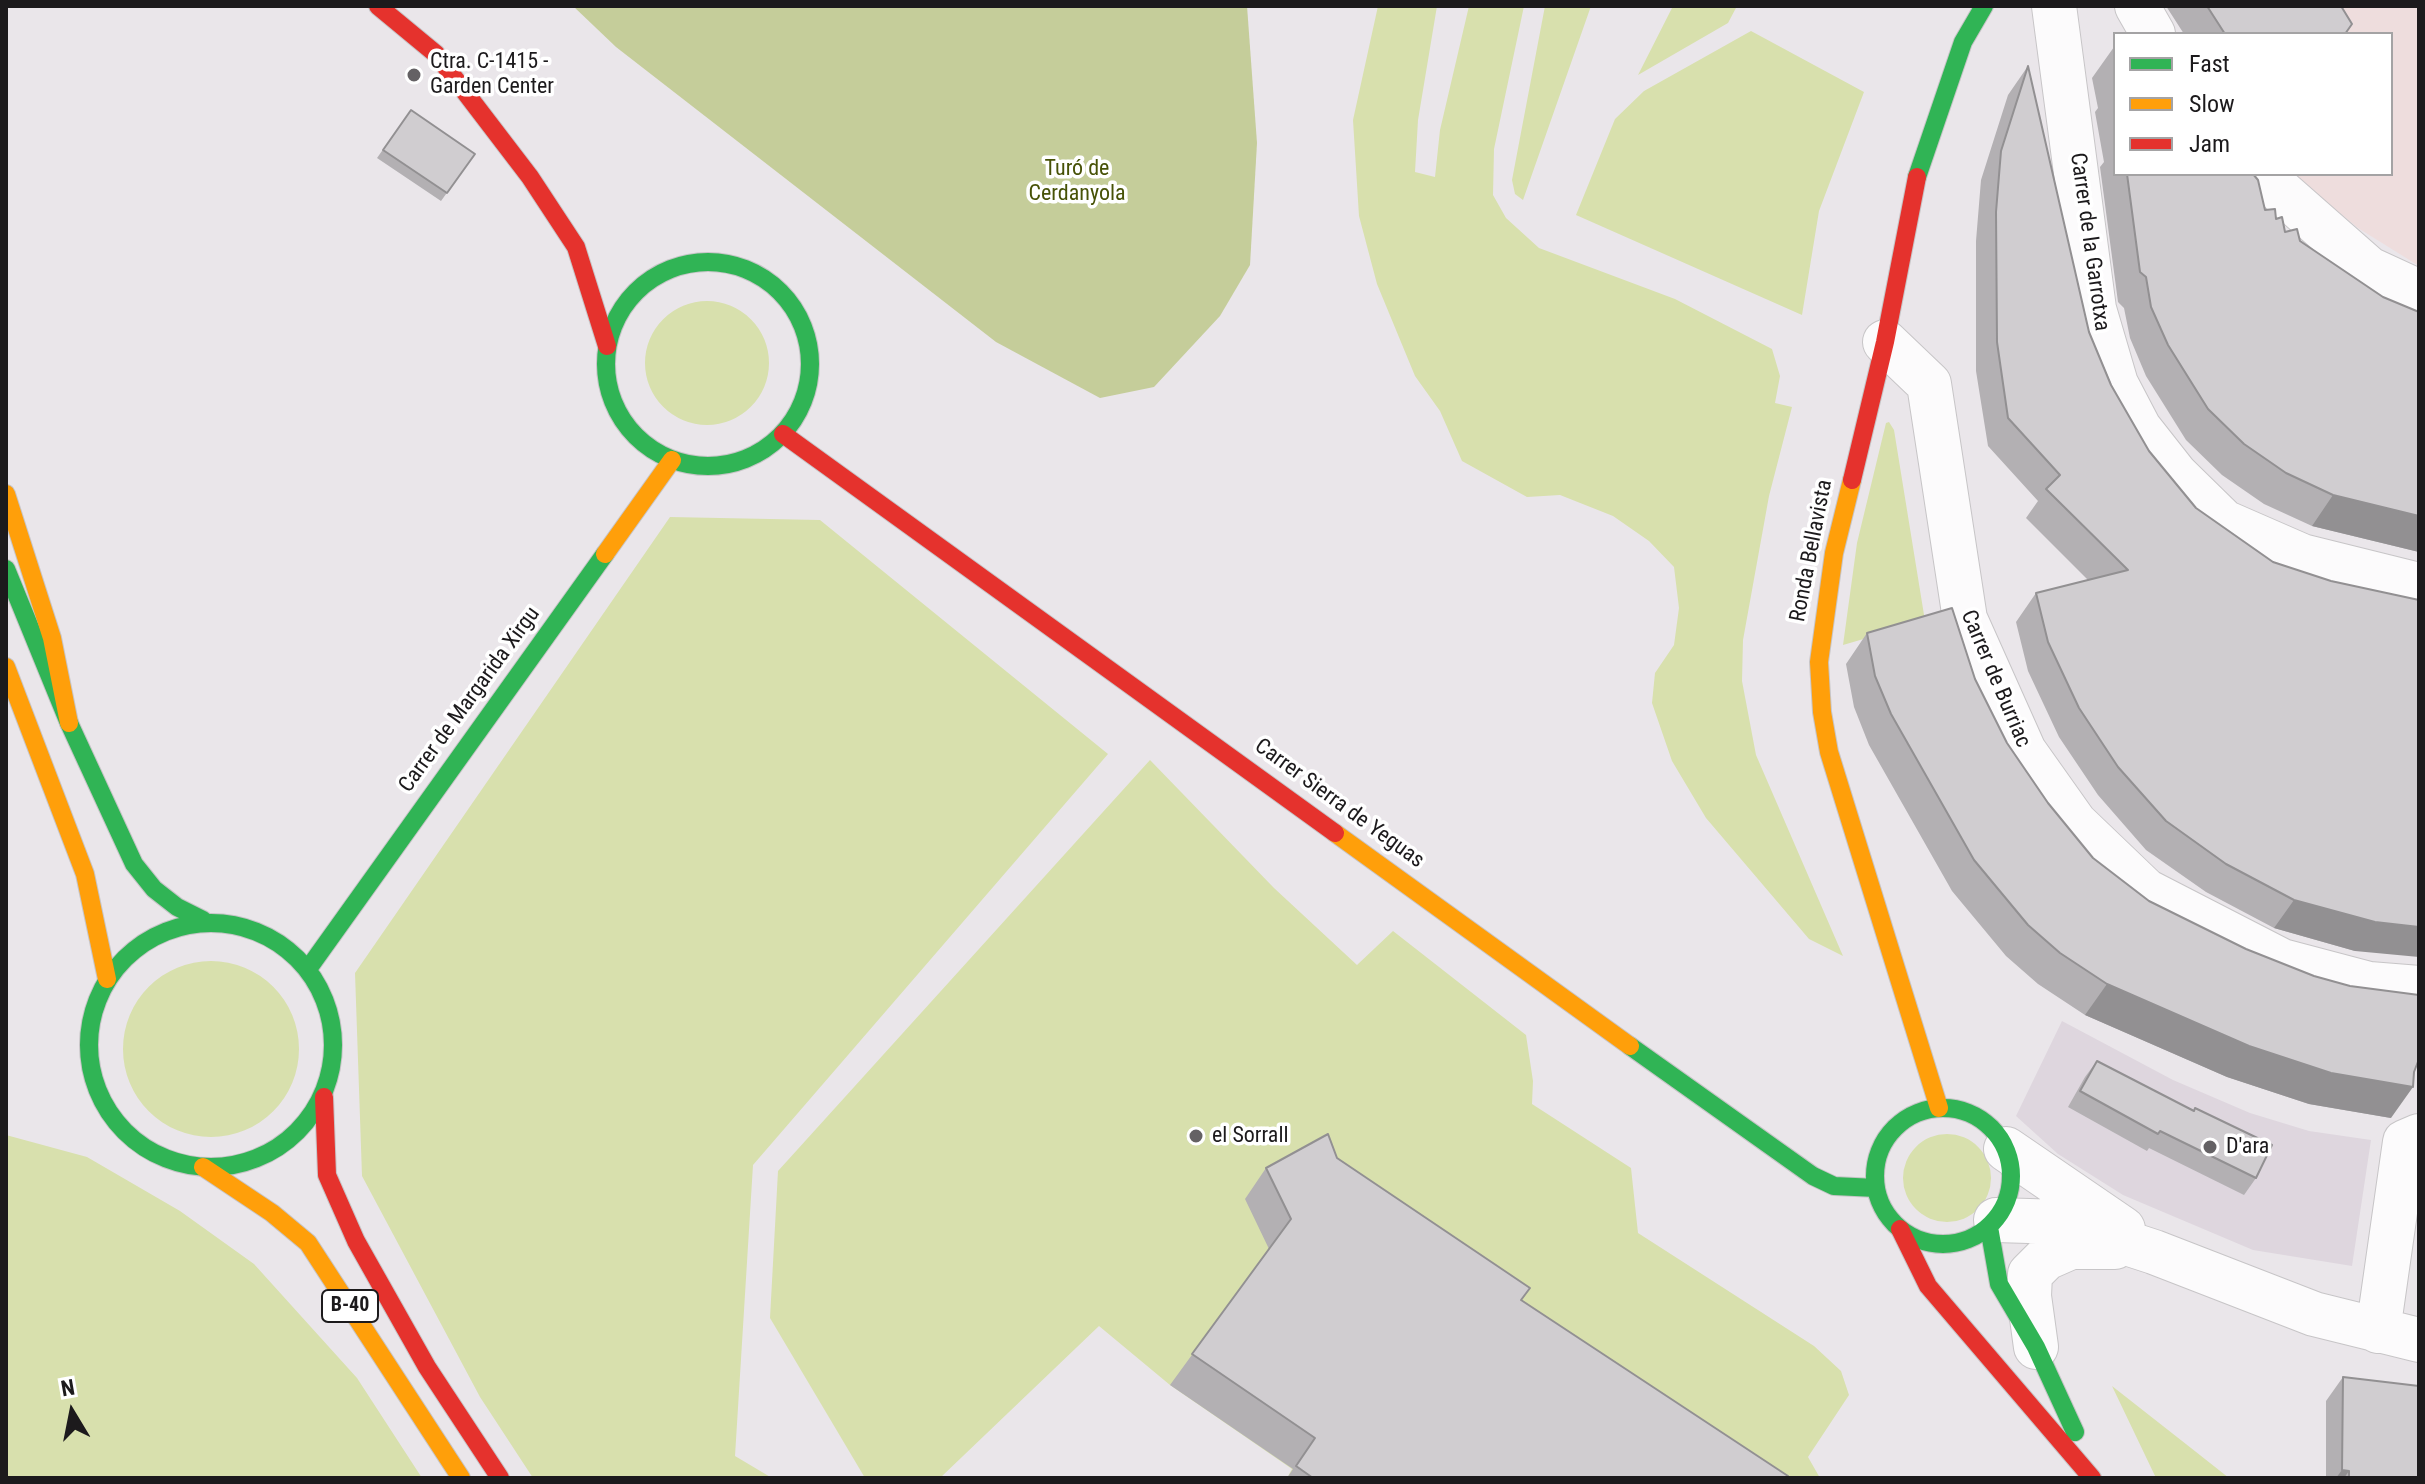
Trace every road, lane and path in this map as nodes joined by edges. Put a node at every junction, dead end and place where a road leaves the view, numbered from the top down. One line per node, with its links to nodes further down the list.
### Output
1 (378, 6): 7 (main road)
2 (1984, 6): 12 (main road, Ronda Bellavista)
3 (2054, 6): 18 (street, Carrer de la Garrotxa)
4 (2137, 6): 5 (street)
5 (2152, 32)
6 (2263, 176): 11 (street)
7 (576, 247): 8 (main road); 13 (main road)
8 (596, 257)
9 (627, 268): 10 (main road)
10 (661, 273): 13 (main road); 14 (main road)
11 (2419, 292)
12 (1885, 342): 24 (street, Carrer de Burriac); 26 (main road, Ronda Bellavista)
13 (607, 346): 15 (main road)
14 (783, 434): 15 (main road); 30 (main road, Carrer Sierra de Yeguas)
15 (672, 460): 22 (main road, Carrer de Margarida Xirgu)
16 (6, 494): 20 (main road)
17 (6, 569): 20 (main road)
18 (2419, 585)
19 (6, 667): 23 (main road)
20 (69, 723): 21 (main road, B-40)
21 (203, 920): 22 (main road, B-40); 23 (main road, B-40)
22 (308, 969): 25 (main road, B-40)
23 (107, 979): 29 (main road, B-40)
24 (2419, 988)
25 (324, 1097): 29 (main road, B-40); 37 (main road, B-40)
26 (1939, 1108): 28 (main road); 30 (main road)
27 (2419, 1136): 34 (street)
28 (2006, 1149): 31 (main road); 33 (street)
29 (203, 1167): 36 (main road, B-40)
30 (1876, 1188): 32 (main road)
31 (1993, 1223): 32 (main road); 33 (street); 35 (main road)
32 (1900, 1229): 38 (main road)
33 (2154, 1252): 34 (street); 35 (street)
34 (2398, 1336)
35 (2036, 1347): 38 (main road)
36 (461, 1478)
37 (500, 1478)
38 (2094, 1478)

